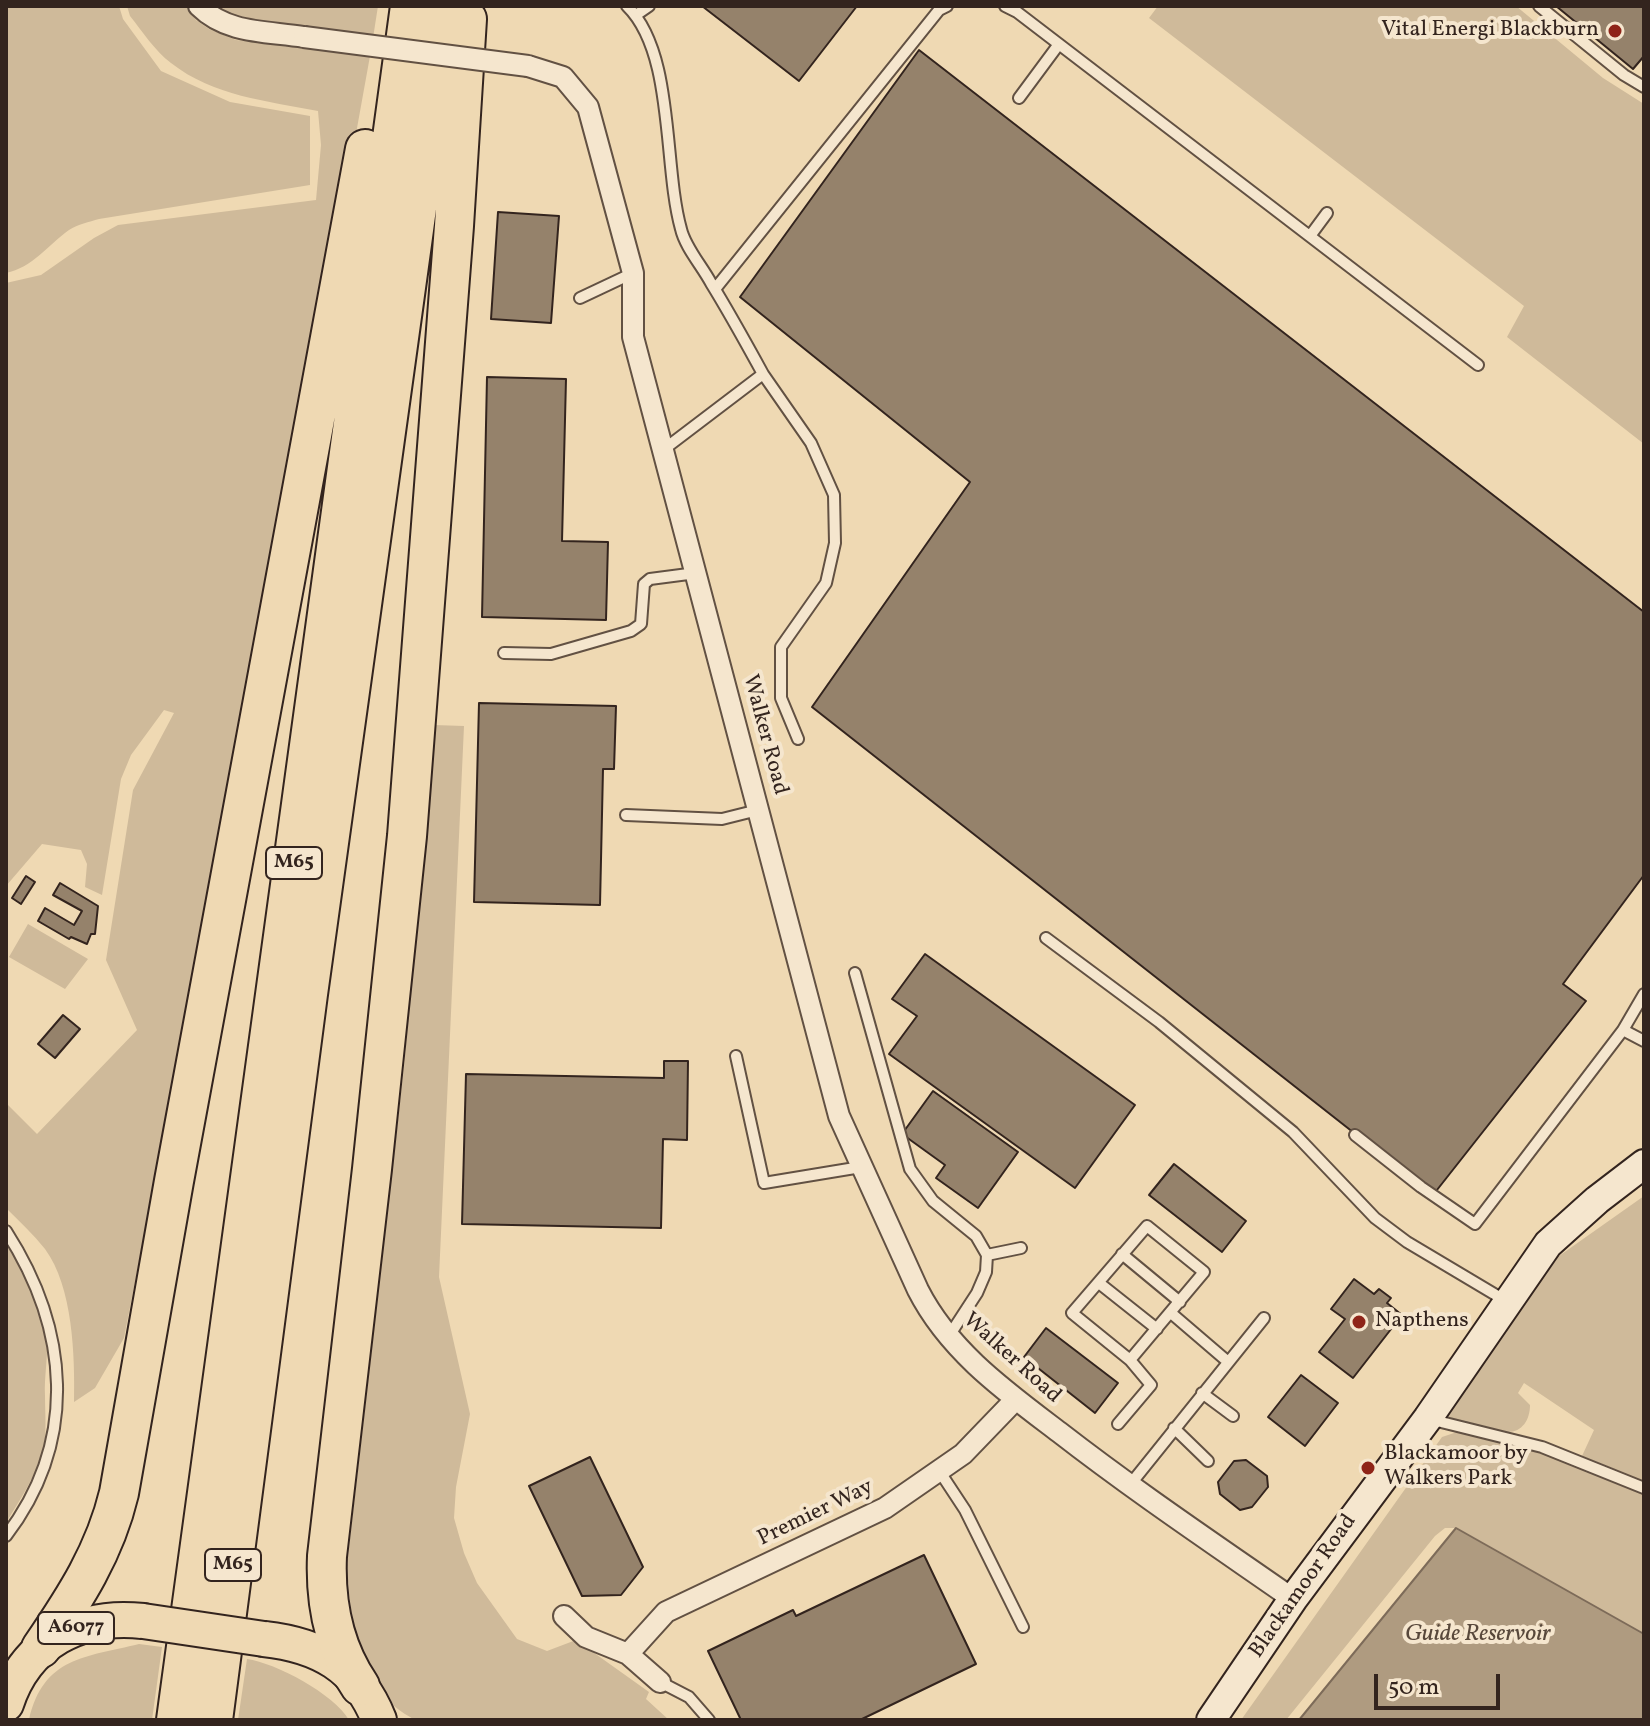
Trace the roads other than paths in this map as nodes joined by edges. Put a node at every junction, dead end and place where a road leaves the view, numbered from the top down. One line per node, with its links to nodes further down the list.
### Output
1 (199, 6): 17 (street, Walker Road, bridge)
2 (391, 6): 65 (highway, M65)
3 (410, 6): 69 (highway, M65)
4 (445, 6): 70 (highway, M65)
5 (468, 6): 68 (highway)
6 (627, 6): 11 (lane)
7 (649, 6): 11 (lane)
8 (947, 6): 18 (lane)
9 (1005, 6): 12 (lane)
10 (1539, 6): 13 (lane)
11 (636, 15): 18 (lane)
12 (1059, 44): 14 (lane); 16 (lane)
13 (1644, 87)
14 (1019, 98)
15 (1327, 213): 16 (lane)
16 (1310, 236): 20 (lane)
17 (633, 273): 19 (lane); 22 (street, Walker Road)
18 (715, 289): 21 (lane)
19 (580, 298)
20 (1478, 365)
21 (763, 374): 22 (lane); 25 (lane)
22 (663, 450): 23 (street, Walker Road)
23 (696, 573): 24 (lane); 26 (street, Walker Road)
24 (504, 653)
25 (798, 739)
26 (758, 810): 27 (lane); 36 (street, Walker Road)
27 (626, 815)
28 (1046, 938): 43 (lane)
29 (855, 973): 40 (lane)
30 (1644, 994): 31 (lane)
31 (1623, 1030): 32 (lane); 34 (lane)
32 (1644, 1041)
33 (736, 1056): 36 (lane)
34 (1355, 1135)
35 (1644, 1164): 43 (main road, Blackamoor Road)
36 (861, 1167): 47 (street, Walker Road)
37 (6, 1231): 60 (lane)
38 (1021, 1248): 40 (lane)
39 (1122, 1254): 41 (lane); 42 (lane); 42 (lane)
40 (987, 1255): 47 (lane)
41 (1099, 1283): 46 (lane); 48 (lane)
42 (1180, 1302): 44 (lane)
43 (1508, 1302): 53 (main road, Blackamoor Road)
44 (1171, 1313): 46 (lane); 49 (lane)
45 (1264, 1318): 49 (lane)
46 (1157, 1329): 48 (lane)
47 (948, 1338): 51 (street, Walker Road)
48 (1130, 1360): 54 (lane)
49 (1227, 1361): 50 (lane)
50 (1202, 1393): 52 (lane); 55 (lane)
51 (1016, 1399): 57 (street, Premier Way); 58 (street, Walker Road)
52 (1233, 1416)
53 (1428, 1418): 59 (lane); 61 (main road, Blackamoor Road)
54 (1118, 1424)
55 (1174, 1428): 56 (lane); 58 (lane)
56 (1208, 1461)
57 (938, 1469): 63 (lane); 64 (street, Premier Way)
58 (1129, 1486): 61 (street, Walker Road)
59 (1644, 1488)
60 (6, 1536)
61 (1293, 1599): 72 (main road, Blackamoor Road)
62 (564, 1616): 64 (street)
63 (1023, 1627)
64 (628, 1654): 66 (street)
65 (23, 1667): 67 (highway, A6077); 68 (highway, A6077, bridge)
66 (660, 1682): 71 (lane)
67 (6, 1704)
68 (375, 1708)
69 (176, 1720)
70 (213, 1720)
71 (709, 1720)
72 (1211, 1720)

